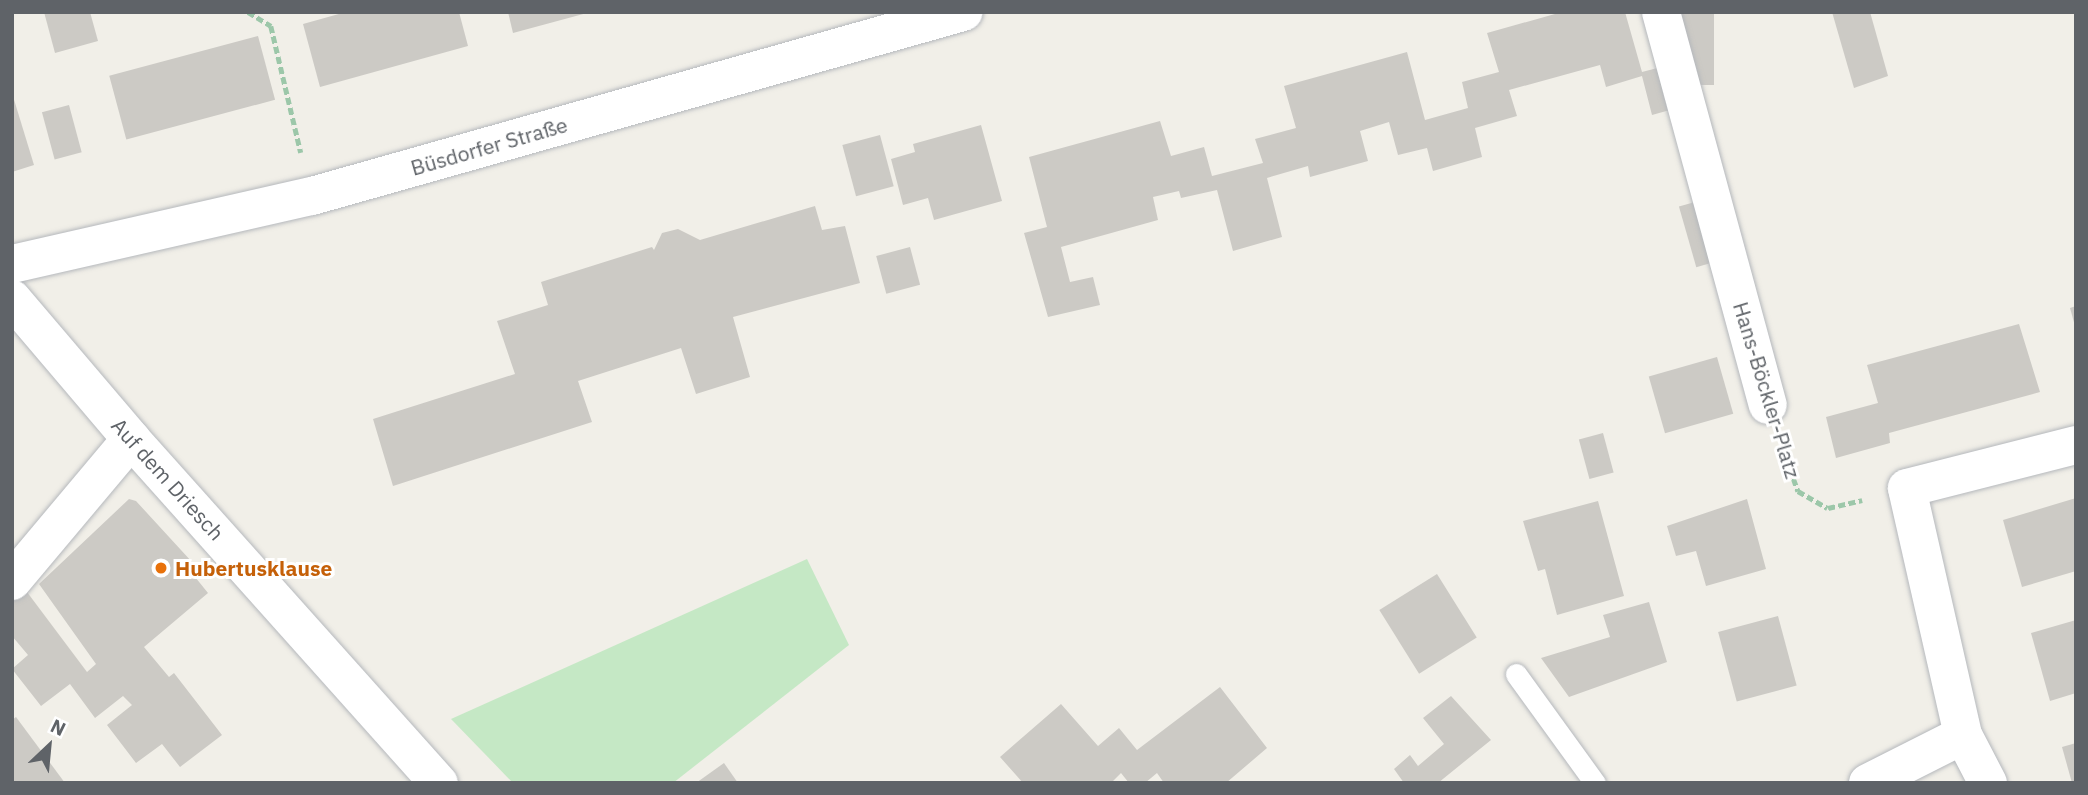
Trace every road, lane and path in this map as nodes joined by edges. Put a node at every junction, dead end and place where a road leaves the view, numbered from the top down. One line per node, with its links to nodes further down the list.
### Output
1 (248, 12): 4 (path)
2 (963, 12): 4 (street, Büsdorfer Straße)
3 (1661, 12): 7 (street, Hans-Böckler-Platz)
4 (312, 196): 5 (street, Büsdorfer Straße)
5 (12, 264)
6 (12, 299): 8 (street, Auf dem Driesch)
7 (1768, 405): 10 (path, Hans-Böckler-Platz)
8 (131, 439): 11 (street); 14 (street, Auf dem Driesch)
9 (2076, 445): 10 (street)
10 (1907, 488): 13 (street)
11 (12, 581)
12 (1516, 674): 15 (lane)
13 (1963, 735): 16 (street); 17 (street)
14 (439, 783)
15 (1595, 783)
16 (1868, 783)
17 (1988, 783)

